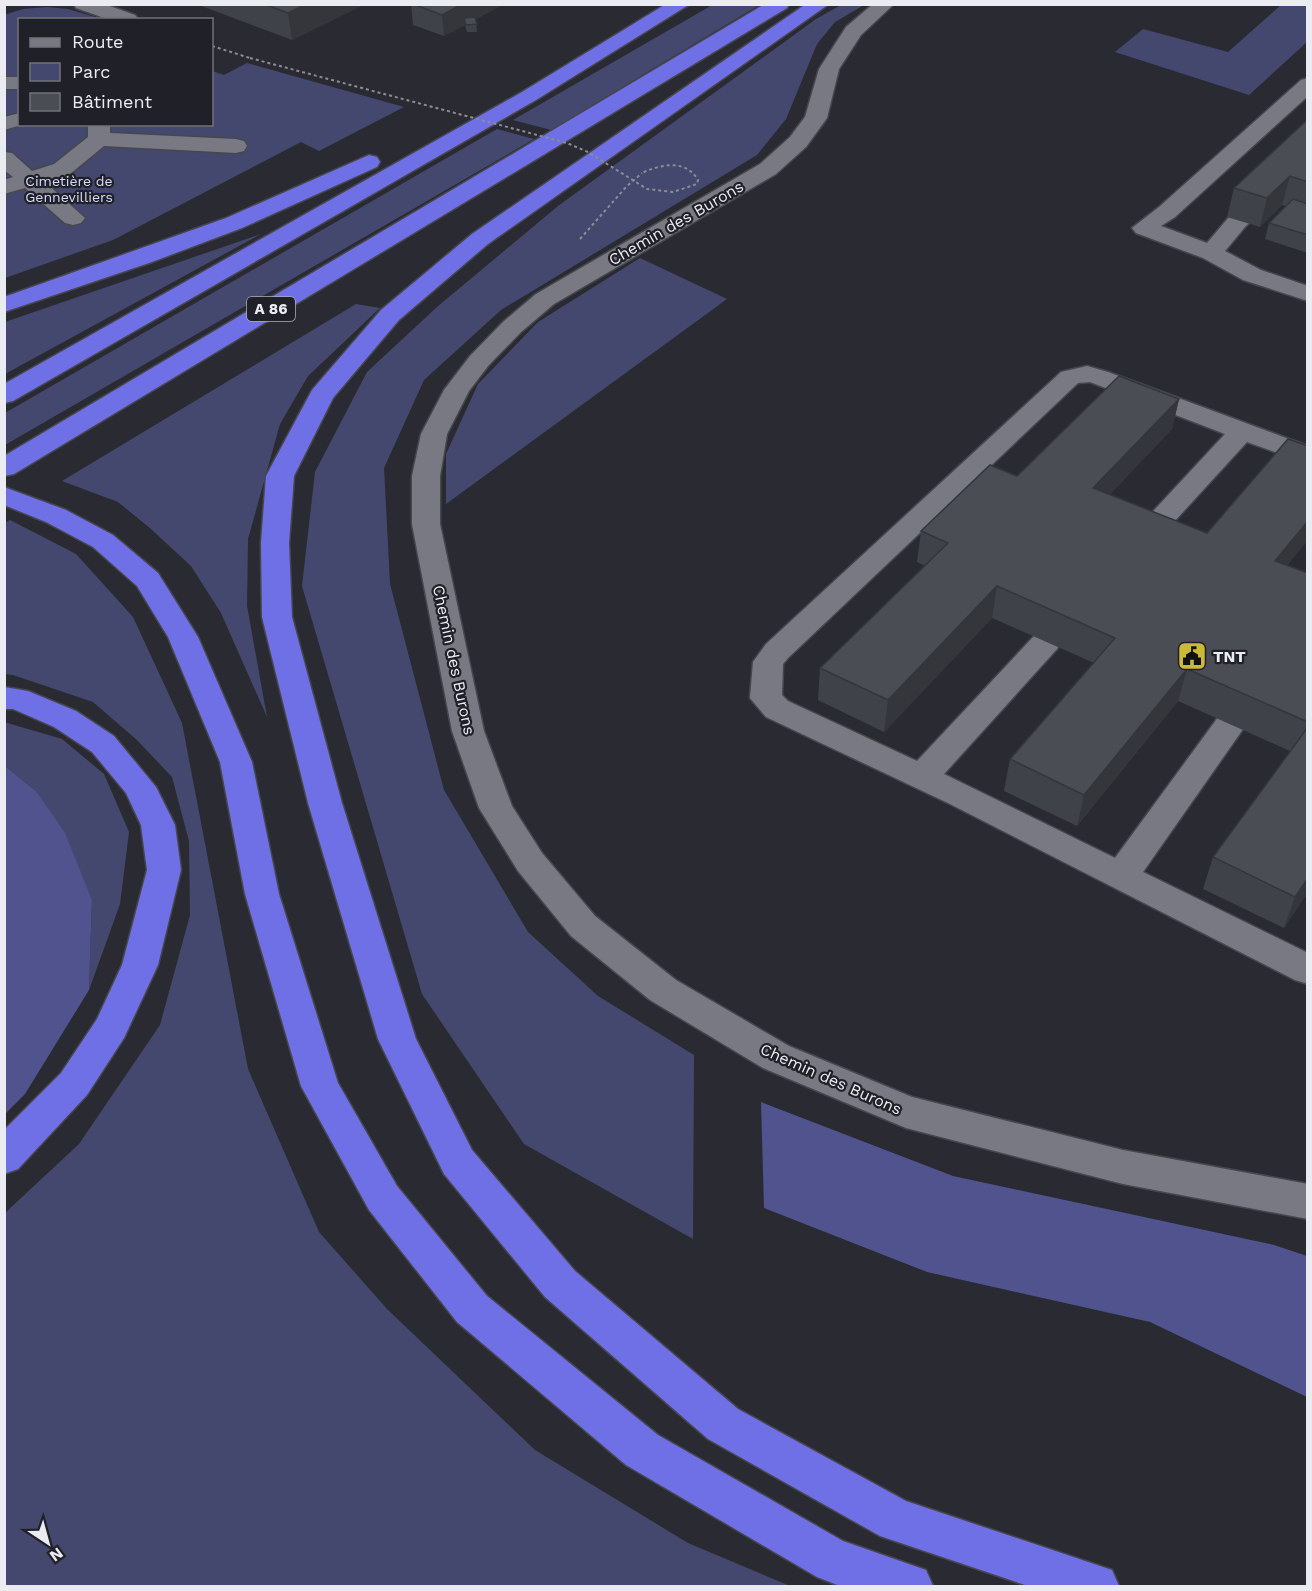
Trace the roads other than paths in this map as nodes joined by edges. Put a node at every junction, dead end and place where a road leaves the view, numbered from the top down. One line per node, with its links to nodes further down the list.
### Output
1 (83, 4): 6 (street)
2 (681, 4): 8 (highway)
3 (780, 4): 22 (highway, A 86)
4 (820, 4): 34 (highway)
5 (885, 4): 32 (street, Chemin des Burons)
6 (125, 18)
7 (1308, 84): 16 (street)
8 (529, 96): 18 (highway); 19 (highway)
9 (99, 132): 10 (street); 13 (street)
10 (236, 146)
11 (1308, 153): 16 (street)
12 (4, 158): 13 (street)
13 (28, 179): 14 (street); 15 (street)
14 (4, 187)
15 (73, 218)
16 (1211, 253): 17 (street)
17 (1308, 294)
18 (4, 305)
19 (4, 394)
20 (1242, 431): 21 (street); 24 (street); 28 (street)
21 (1308, 456)
22 (4, 468)
23 (4, 495): 33 (highway)
24 (1142, 541)
25 (1046, 642): 28 (street)
26 (4, 698): 31 (highway)
27 (1230, 724): 29 (street)
28 (922, 778): 29 (street)
29 (1121, 876): 30 (street)
30 (1308, 970)
31 (4, 1157)
32 (1308, 1202)
33 (910, 1587)
34 (1096, 1587)

